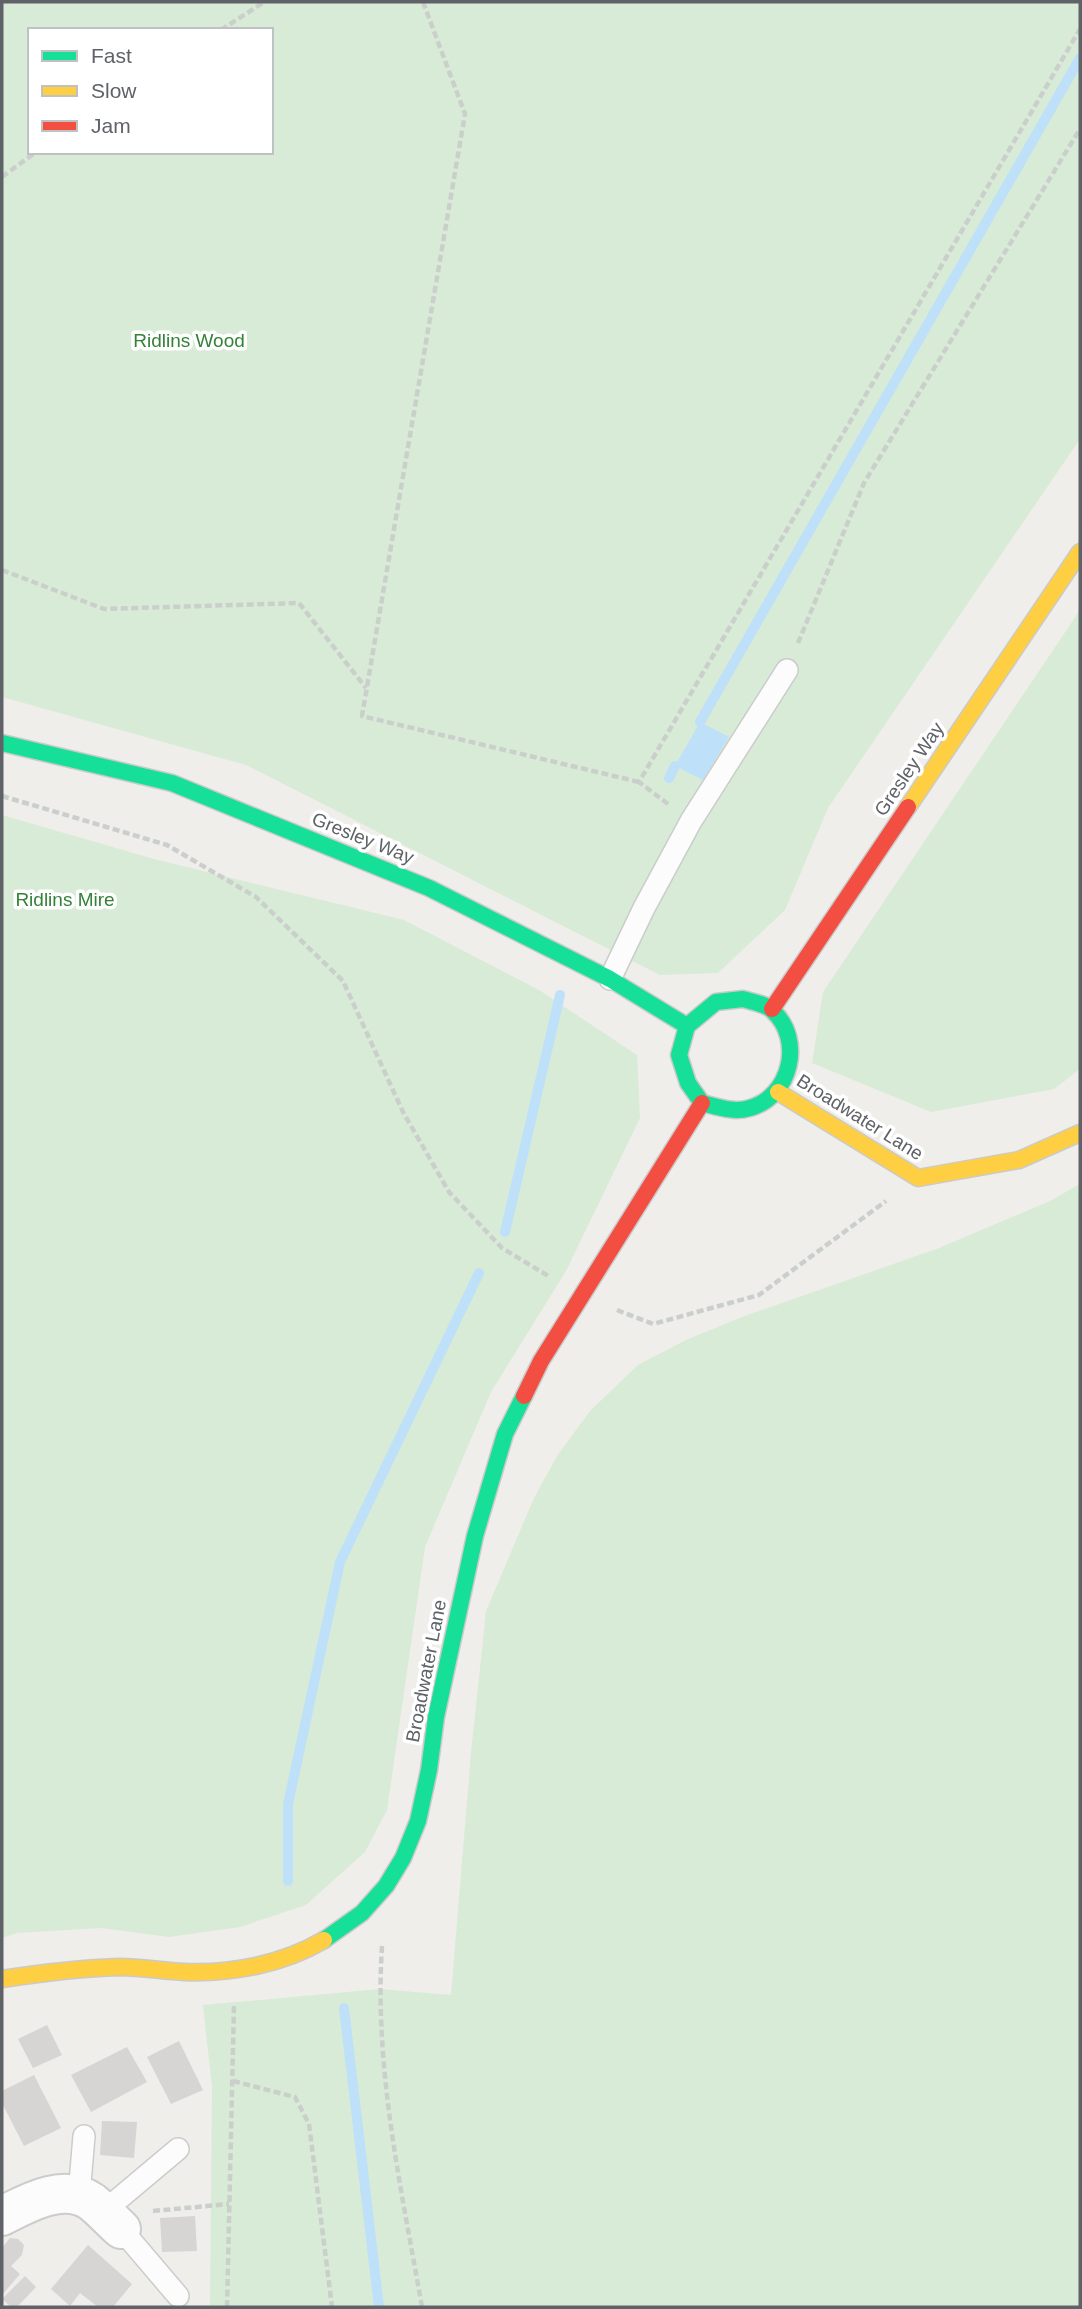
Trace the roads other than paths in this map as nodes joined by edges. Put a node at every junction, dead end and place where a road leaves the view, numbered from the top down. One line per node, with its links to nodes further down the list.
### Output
1 (1080, 552): 5 (street, Gresley Way)
2 (787, 670): 4 (lane)
3 (2, 743): 4 (street, Gresley Way)
4 (610, 979): 6 (street, Gresley Way)
5 (772, 1009): 6 (street); 7 (street)
6 (687, 1026): 8 (street)
7 (778, 1092): 8 (street); 9 (street, Broadwater Lane)
8 (702, 1103): 10 (street, Broadwater Lane)
9 (1080, 1133)
10 (2, 1979)
11 (84, 2136): 13 (lane)
12 (178, 2149): 13 (lane)
13 (101, 2212): 14 (street); 15 (lane)
14 (2, 2216)
15 (178, 2296)

